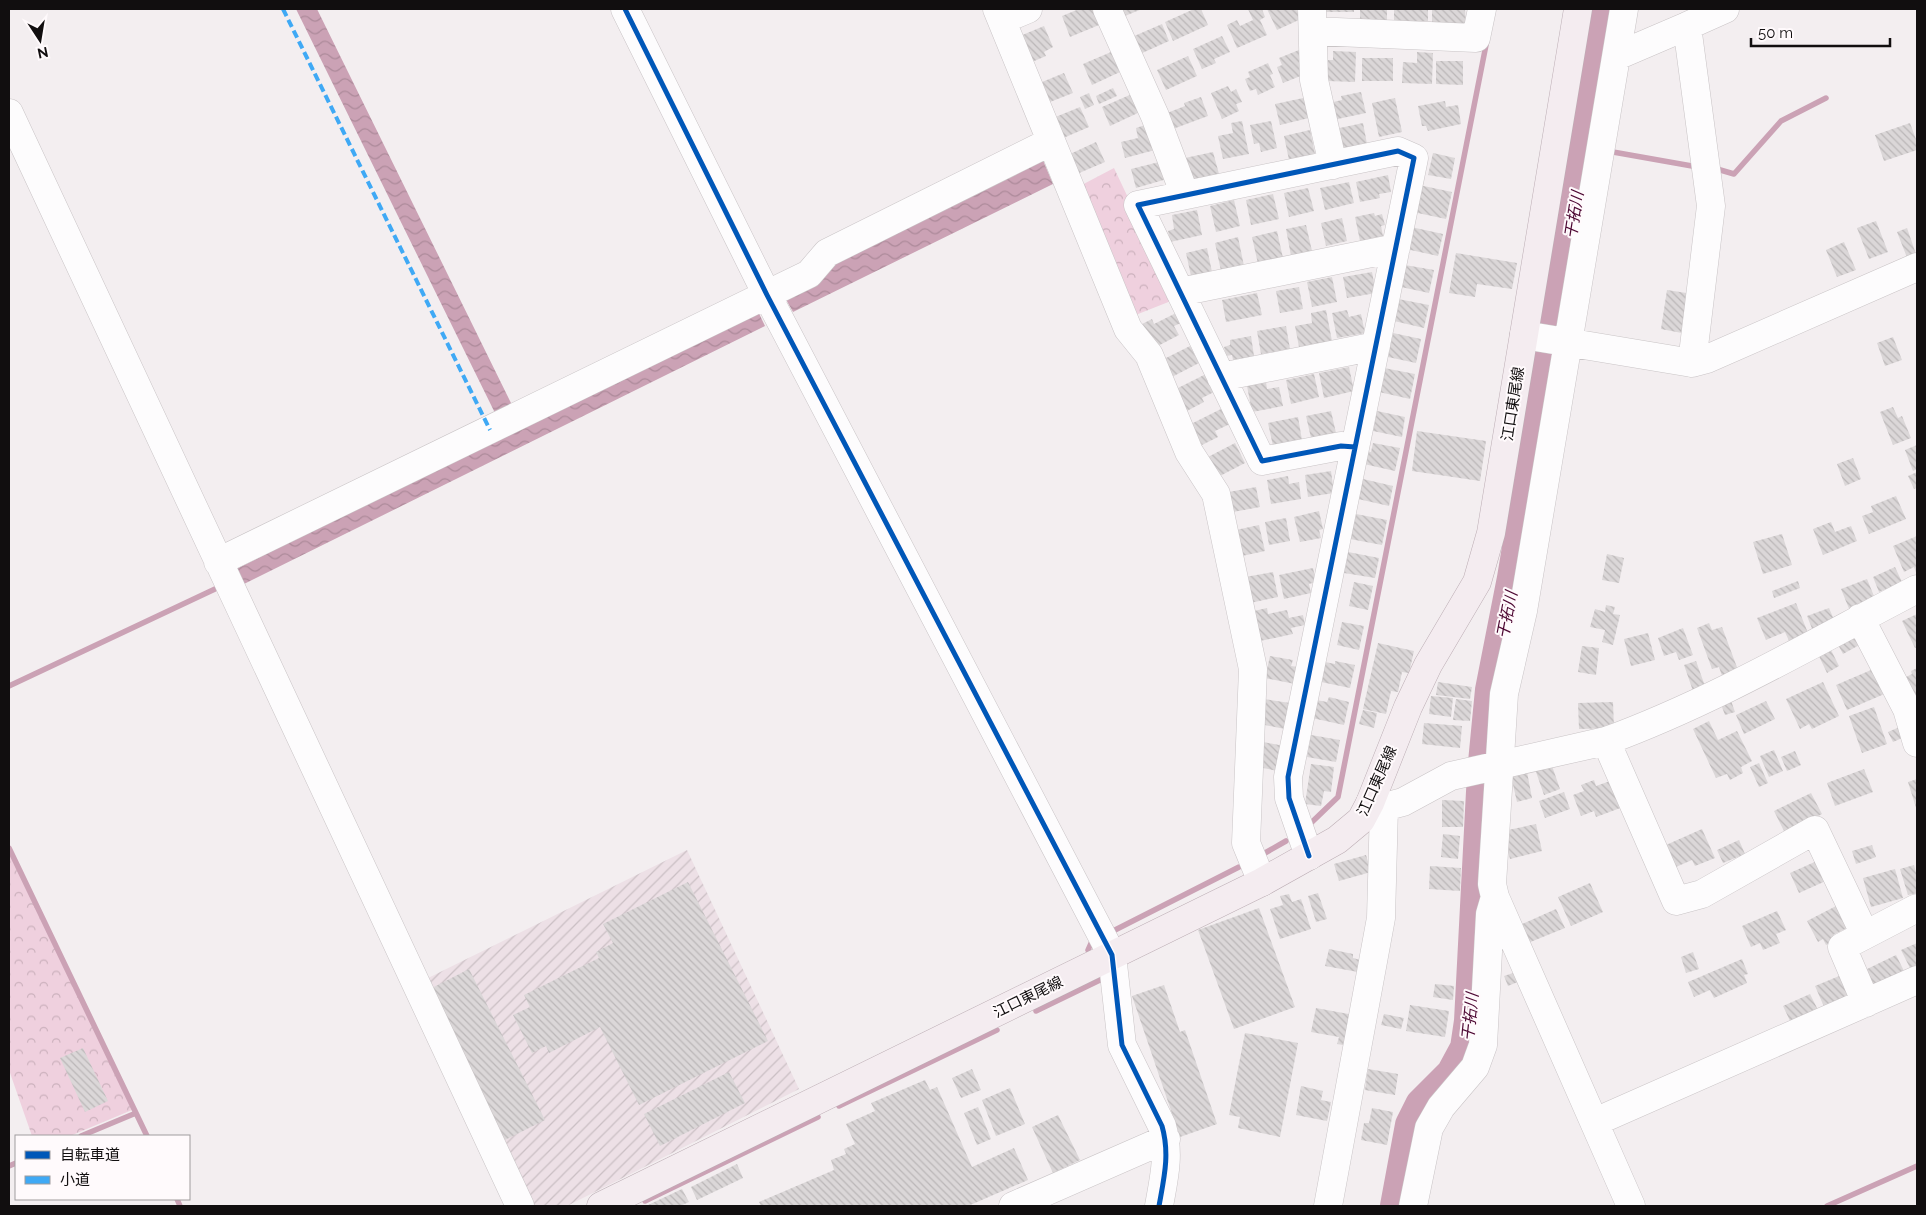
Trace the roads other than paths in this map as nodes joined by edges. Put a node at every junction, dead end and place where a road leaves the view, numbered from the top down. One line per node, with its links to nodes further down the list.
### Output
1 (625, 9): 19 (street)
2 (1028, 9): 8 (street)
3 (1107, 9): 15 (street)
4 (1482, 9): 9 (street)
5 (1578, 9): 20 (main road, 江口東尾線)
6 (1624, 9): 11 (street)
7 (1725, 9): 10 (street)
8 (1000, 15): 13 (street)
9 (1313, 20): 14 (street)
10 (1687, 26): 11 (street); 22 (street)
11 (1617, 56): 20 (street)
12 (9, 113): 25 (street)
13 (1050, 142): 19 (street); 33 (street)
14 (1333, 165): 15 (street); 16 (street)
15 (1185, 195): 18 (street)
16 (1396, 248): 18 (street); 21 (street)
17 (1917, 267): 22 (street)
18 (1180, 292): 23 (street)
19 (767, 295): 25 (street); 37 (street)
20 (1550, 340): 22 (street); 30 (street); 31 (main road, 江口東尾線)
21 (1376, 346): 23 (street); 24 (street)
22 (1692, 363)
23 (1221, 377): 24 (street)
24 (1355, 447): 32 (street)
25 (218, 562): 42 (street)
26 (1917, 589): 27 (street)
27 (1860, 618): 28 (street); 29 (street)
28 (1606, 740): 30 (street); 36 (street)
29 (1917, 743)
30 (1490, 766): 31 (street); 34 (street)
31 (1377, 805): 32 (main road, 江口東尾線); 46 (street)
32 (1310, 856): 33 (main road, 江口東尾線)
33 (1262, 882): 37 (main road, 江口東尾線)
34 (1495, 897): 40 (street); 47 (street)
35 (1917, 908): 36 (street)
36 (1865, 935): 39 (street)
37 (1112, 955): 41 (street); 43 (main road, 江口東尾線)
38 (1917, 980): 39 (street)
39 (1866, 1003): 40 (street)
40 (1595, 1122): 48 (street)
41 (1166, 1139): 44 (street); 45 (street)
42 (520, 1206)
43 (601, 1206)
44 (1013, 1206)
45 (1159, 1206)
46 (1328, 1206)
47 (1413, 1206)
48 (1631, 1206)

